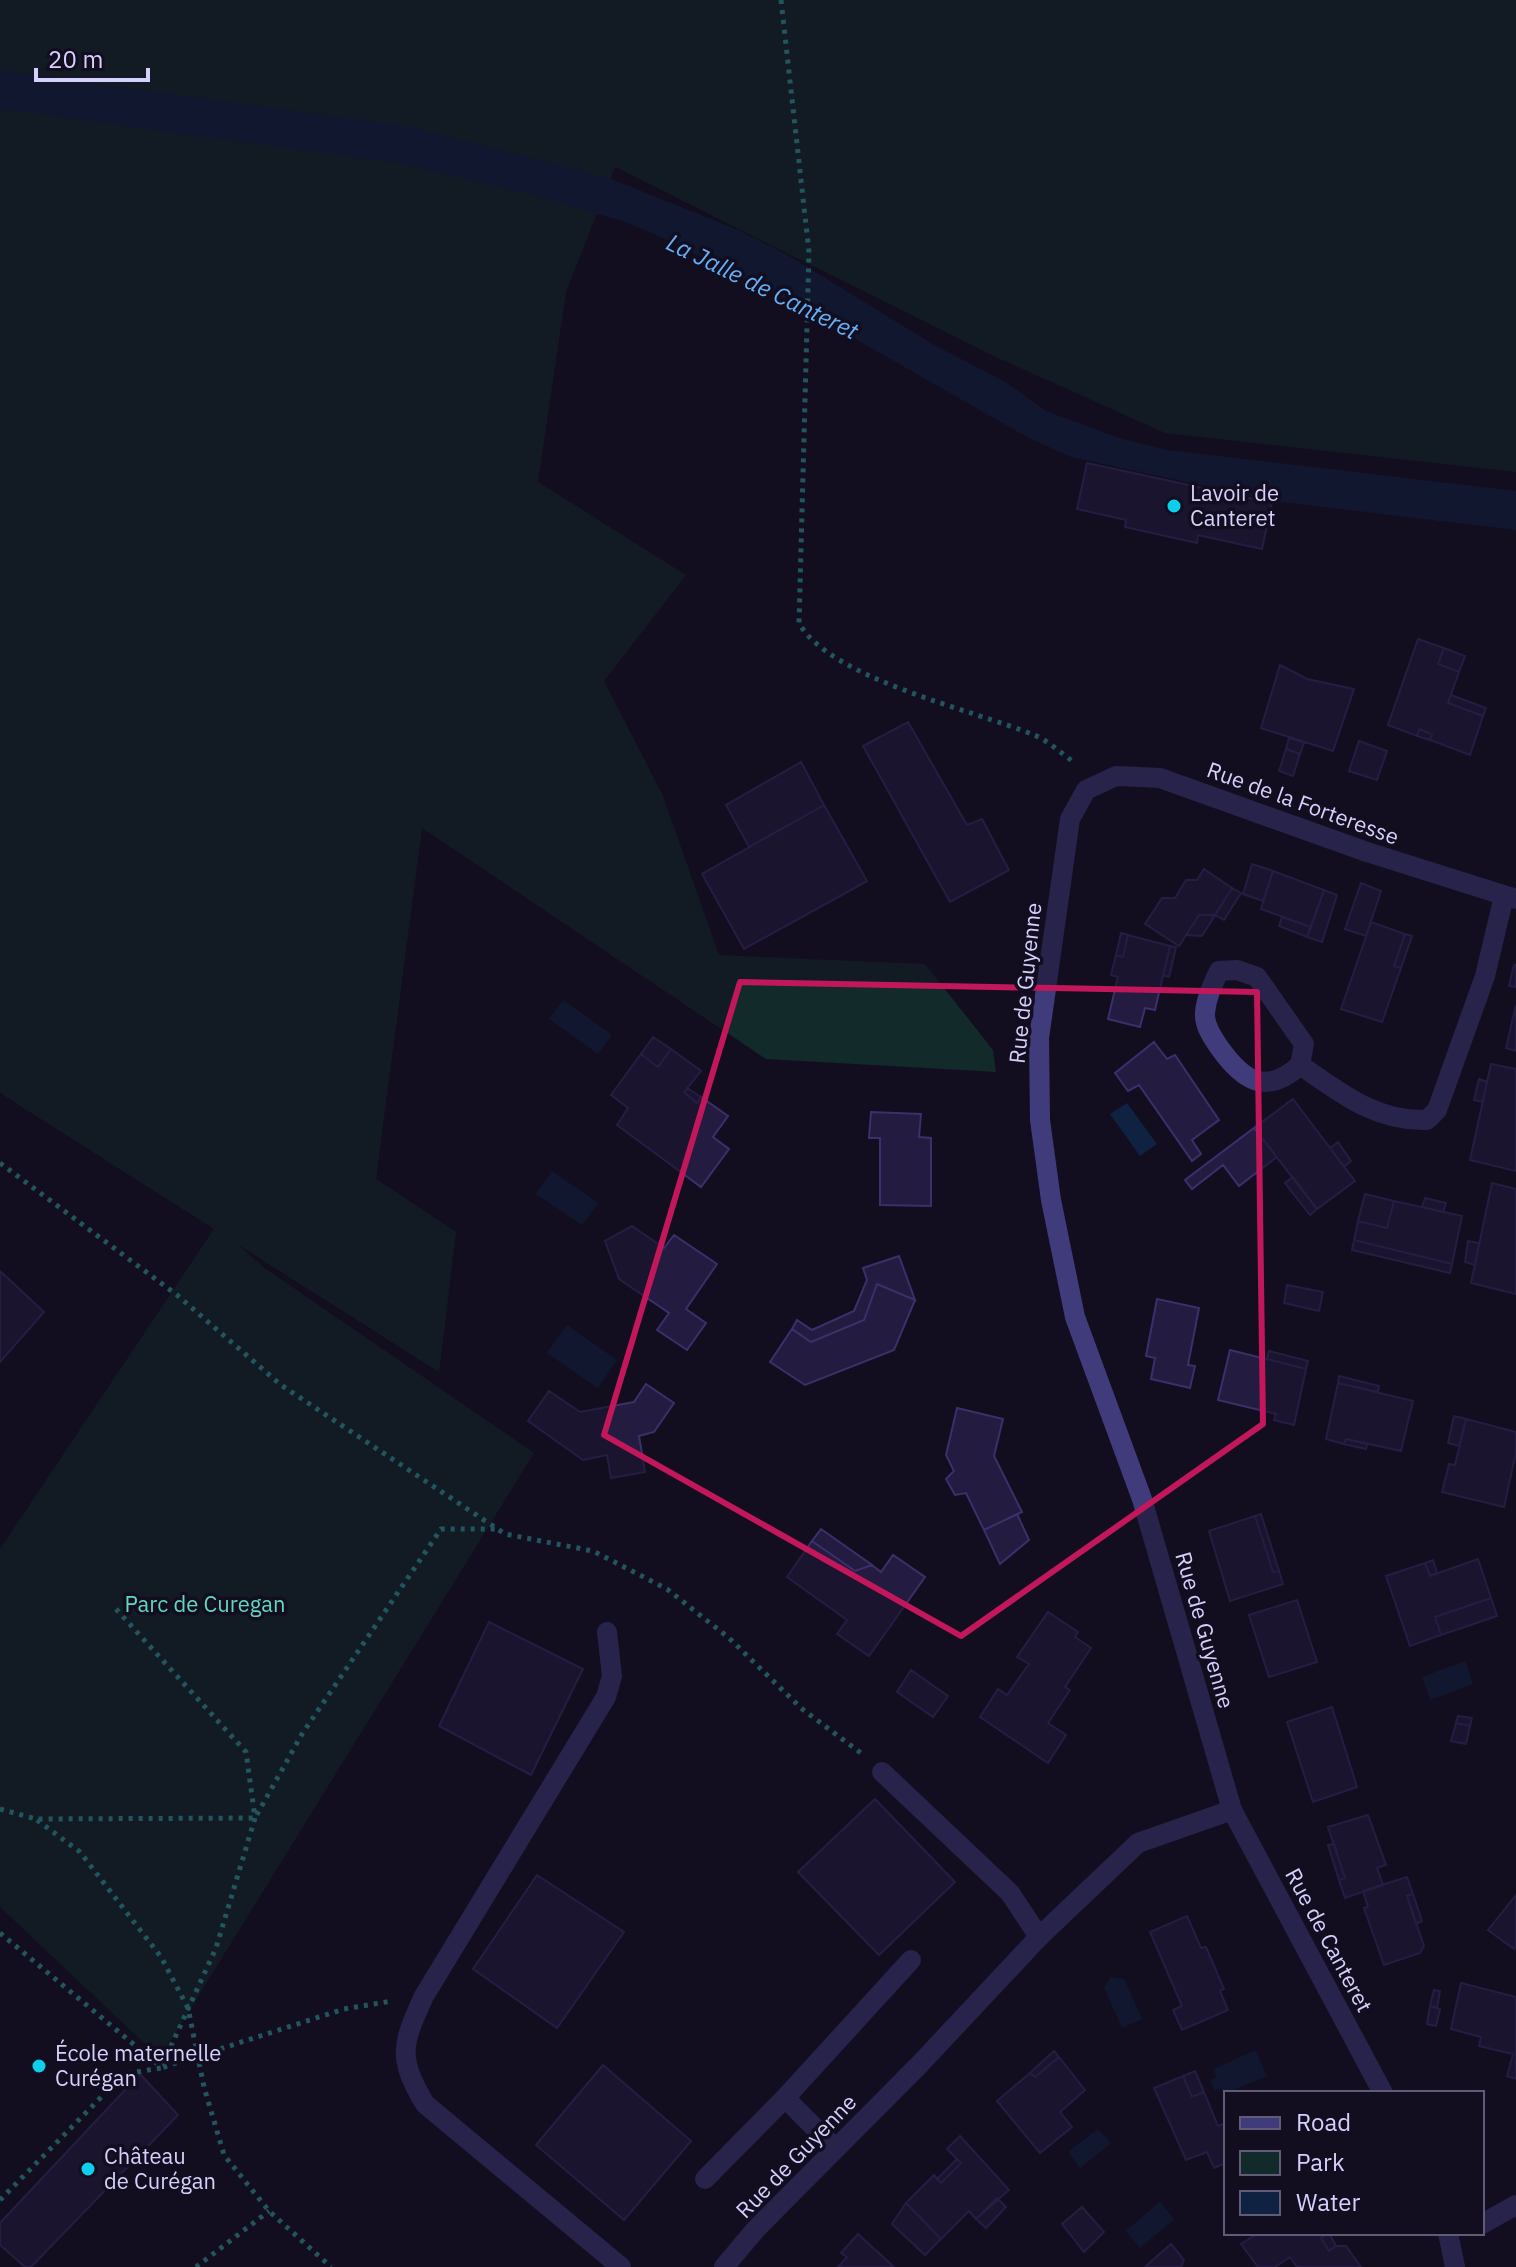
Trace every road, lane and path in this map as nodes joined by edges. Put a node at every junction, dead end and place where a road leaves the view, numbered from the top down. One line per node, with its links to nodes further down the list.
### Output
1 (781, 0): 2 (path)
2 (1086, 790): 3 (street, Rue de la Forteresse); 11 (street, Rue de Guyenne)
3 (1510, 898): 4 (street, Rue de la Forteresse)
4 (1300, 1065): 4 (street)
5 (0, 1163): 6 (path)
6 (499, 1529): 9 (path); 12 (path)
7 (116, 1609): 12 (path)
8 (607, 1632): 17 (street)
9 (882, 1772): 15 (street)
10 (0, 1809): 13 (path)
11 (1232, 1810): 15 (street, Rue de Guyenne); 21 (street, Rue de Canteret)
12 (255, 1818): 13 (path); 18 (path)
13 (36, 1819): 18 (path)
14 (0, 1933): 20 (path)
15 (1039, 1937): 23 (street, Rue de Guyenne)
16 (911, 1960): 22 (street)
17 (424, 1996): 19 (path); 32 (street)
18 (188, 2008): 19 (path); 20 (path)
19 (198, 2055): 20 (path); 27 (path)
20 (161, 2068): 25 (path)
21 (1382, 2091)
22 (785, 2098): 23 (street); 24 (street)
23 (835, 2148): 33 (street, Rue de Guyenne)
24 (705, 2179)
25 (0, 2200)
26 (1516, 2205): 28 (street)
27 (269, 2211): 30 (path); 31 (path)
28 (1484, 2223)
29 (1449, 2235): 34 (street)
30 (196, 2267)
31 (331, 2267)
32 (621, 2267)
33 (724, 2267)
34 (1455, 2267)

